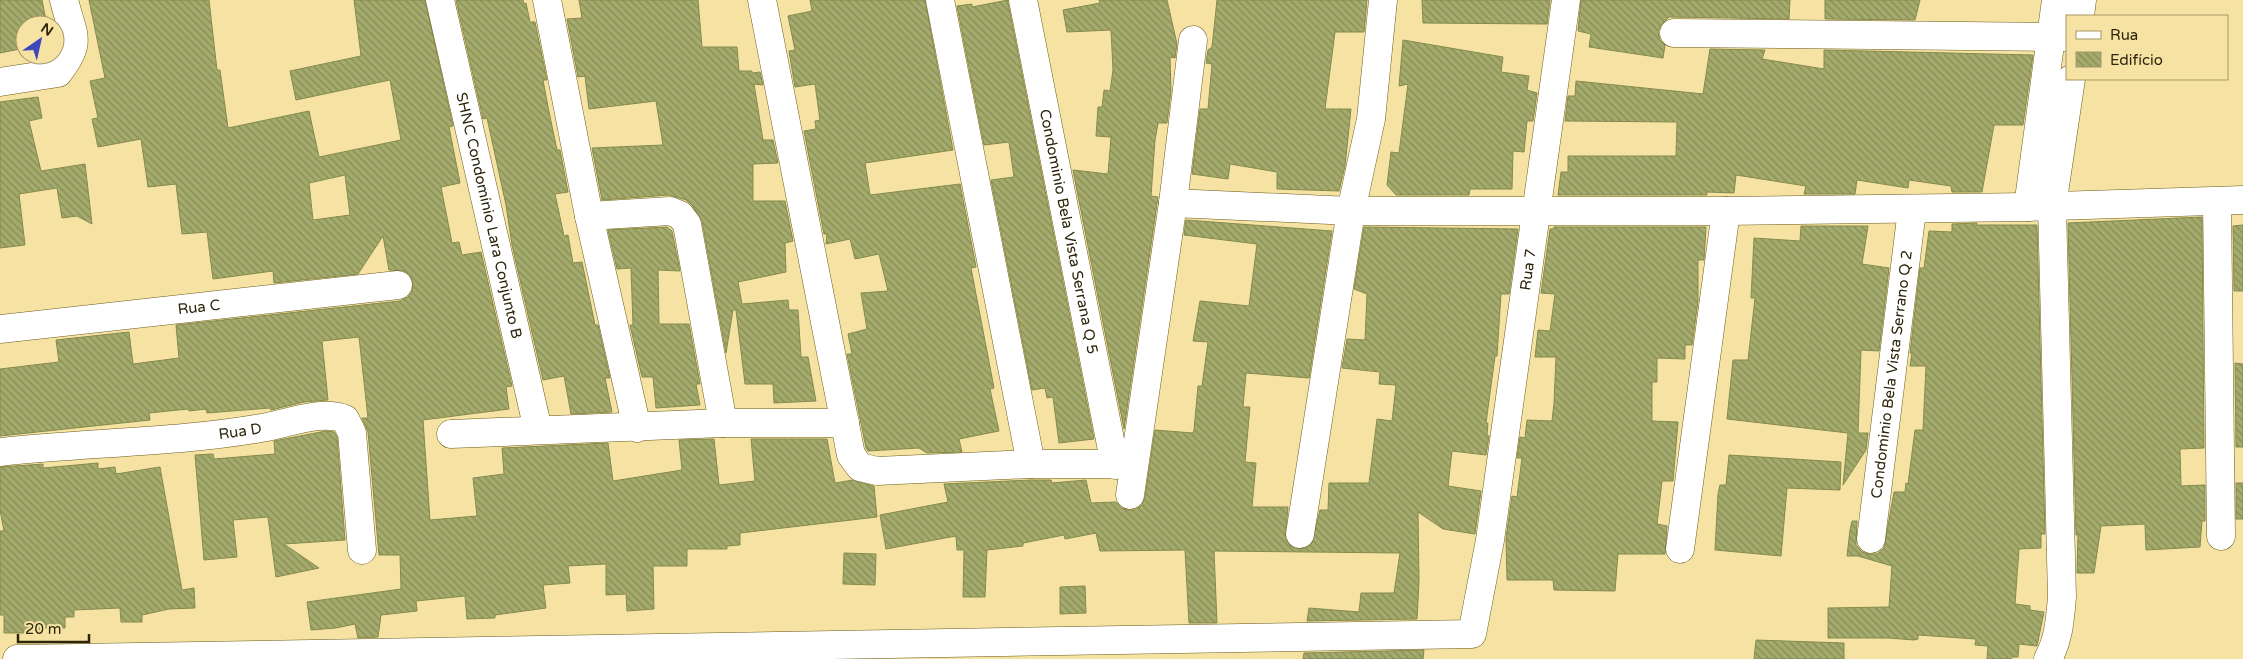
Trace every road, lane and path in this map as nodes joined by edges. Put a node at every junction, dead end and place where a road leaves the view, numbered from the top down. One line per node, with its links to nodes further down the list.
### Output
1 (64, 0): 16 (street)
2 (440, 0): 30 (street, SHNC Condomínio Lara Conjunto B)
3 (547, 0): 24 (street)
4 (762, 0): 28 (street)
5 (940, 0): 33 (street)
6 (1023, 0): 34 (street, Condominio Bela Vista Serrana Q 5)
7 (1383, 0): 22 (street)
8 (1566, 0): 20 (street, Rua 7)
9 (2056, 0): 13 (street)
10 (2082, 0): 11 (street)
11 (2080, 15)
12 (1674, 33): 13 (street)
13 (2059, 37): 19 (street)
14 (1193, 40): 18 (street, Condominio Bela Vista Serrana Q 5)
15 (2071, 80): 19 (street)
16 (0, 82)
17 (2230, 201): 19 (street); 37 (street)
18 (1173, 203): 22 (street); 34 (street, Condominio Bela Vista Serrana Q 5)
19 (2040, 207): 21 (street); 43 (street)
20 (1535, 210): 22 (street); 23 (street); 41 (street, Rua 7)
21 (1912, 210): 23 (street); 38 (street, Condominio Bela Vista Serrano Q 2)
22 (1351, 211): 36 (street)
23 (1726, 212): 39 (street)
24 (589, 216): 27 (street); 29 (street)
25 (398, 285): 26 (street, Rua C)
26 (0, 330)
27 (723, 423): 28 (street); 29 (street)
28 (845, 423): 33 (street)
29 (637, 428): 30 (street)
30 (538, 430): 31 (street)
31 (451, 434)
32 (0, 452): 40 (street, Rua D)
33 (1031, 464): 34 (street)
34 (1125, 465): 35 (street, Condominio Bela Vista Serrana Q 5)
35 (1130, 495)
36 (1300, 534)
37 (2221, 536)
38 (1871, 539)
39 (1680, 549)
40 (362, 550)
41 (762, 653): 42 (street)
42 (17, 659)
43 (2048, 659)

